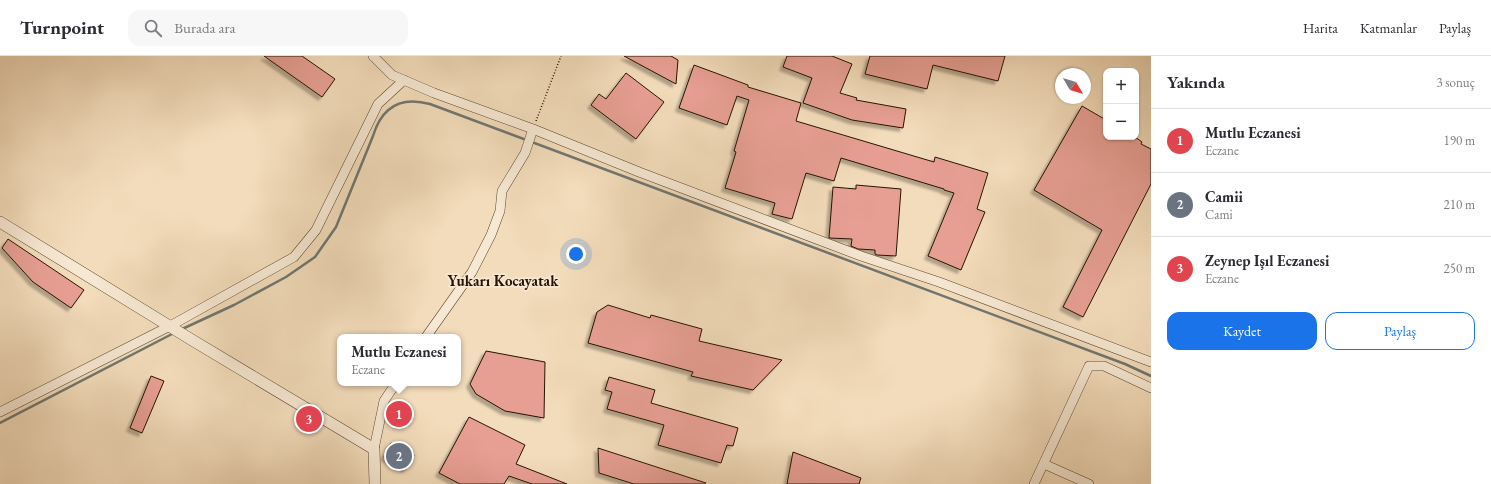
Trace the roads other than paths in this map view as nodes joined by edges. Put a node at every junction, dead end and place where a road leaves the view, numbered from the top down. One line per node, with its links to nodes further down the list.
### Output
1 (373, 56): 2 (street)
2 (404, 80): 3 (street); 5 (street)
3 (533, 131): 6 (street); 7 (street)
4 (0, 222): 5 (street)
5 (170, 326): 10 (street); 11 (street)
6 (428, 334)
7 (1151, 362)
8 (394, 386): 11 (street)
9 (1151, 388): 12 (street)
10 (0, 412)
11 (374, 449): 13 (street)
12 (1044, 464): 14 (street); 15 (street)
13 (375, 484)
14 (1034, 484)
15 (1089, 484)

